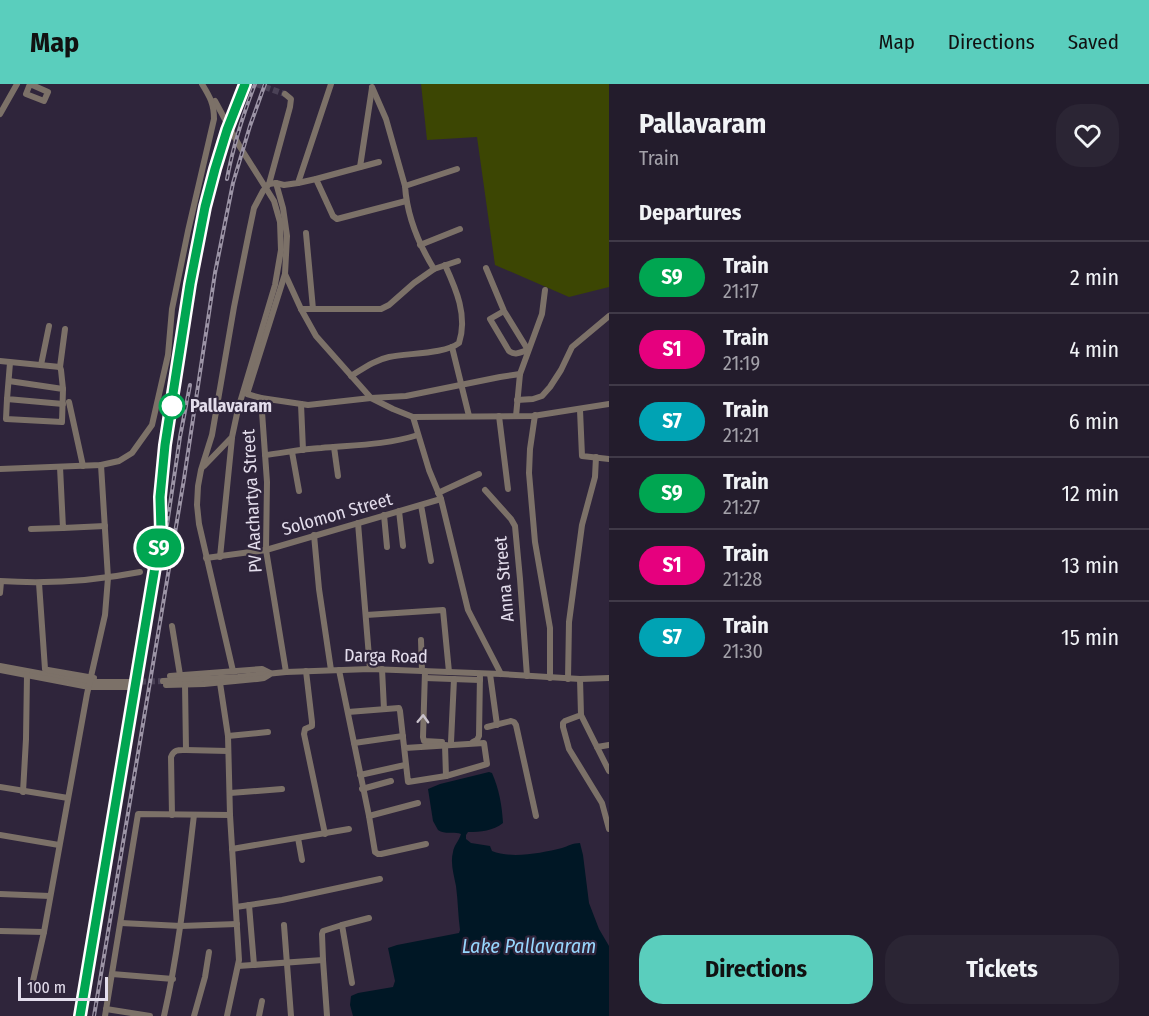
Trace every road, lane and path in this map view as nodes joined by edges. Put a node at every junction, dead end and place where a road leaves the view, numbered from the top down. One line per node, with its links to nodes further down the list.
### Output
1 (17, 84): 7 (street)
2 (202, 84): 65 (street)
3 (207, 84): 47 (street)
4 (331, 84): 13 (street)
5 (372, 85): 9 (street); 14 (street)
6 (285, 94): 12 (street)
7 (0, 114)
8 (379, 162): 9 (street)
9 (360, 167): 11 (street)
10 (457, 169): 14 (street)
11 (315, 179): 13 (street); 15 (street)
12 (272, 183): 13 (street); 23 (street); 69 (street)
13 (298, 183)
14 (405, 186): 15 (street)
15 (406, 201): 18 (street)
16 (460, 229): 18 (street)
17 (306, 233): 26 (street)
18 (420, 245): 22 (street)
19 (458, 261): 20 (street)
20 (445, 265): 22 (street); 31 (street)
21 (486, 268): 27 (street)
22 (434, 269): 26 (street)
23 (285, 274): 25 (street); 42 (street)
24 (545, 290): 32 (street)
25 (301, 309): 26 (street); 38 (street)
26 (313, 309)
27 (504, 311): 32 (street); 32 (street)
28 (609, 316): 46 (street)
29 (49, 326): 35 (street)
30 (65, 329): 36 (street)
31 (452, 347): 38 (street); 40 (street)
32 (528, 350): 37 (street)
33 (0, 361): 34 (street)
34 (10, 363): 35 (street); 39 (street)
35 (41, 365): 36 (street)
36 (60, 367): 41 (street)
37 (520, 374): 40 (street); 46 (street)
38 (351, 376): 44 (street)
39 (9, 381): 41 (street); 45 (street)
40 (462, 385): 44 (street); 53 (street)
41 (63, 389): 48 (street)
42 (247, 394): 43 (street); 47 (street)
43 (261, 398): 49 (street); 62 (street, PV Aachartya Street)
44 (371, 398): 49 (street); 56 (street)
45 (7, 399): 48 (street); 48 (street)
46 (517, 400): 55 (street)
47 (240, 402): 58 (street)
48 (66, 403): 66 (street)
49 (300, 404): 60 (street)
50 (609, 404): 51 (street)
51 (580, 410): 52 (street); 63 (street)
52 (535, 415): 55 (street); 117 (street)
53 (469, 416): 54 (street); 56 (street)
54 (499, 416): 55 (street); 72 (street)
55 (516, 416)
56 (413, 417): 57 (street)
57 (418, 435): 59 (street); 75 (street)
58 (232, 437): 69 (street); 87 (street)
59 (334, 447): 60 (street); 71 (street)
60 (303, 450): 61 (street)
61 (292, 452): 62 (street); 74 (street)
62 (265, 455): 86 (street, PV Aachartya Street)
63 (597, 457): 64 (street); 121 (street)
64 (609, 459)
65 (101, 465): 66 (street); 80 (street)
66 (82, 466): 67 (street)
67 (60, 467): 68 (street); 82 (street)
68 (0, 469)
69 (201, 470): 88 (street)
70 (479, 474): 75 (street, Solomon Street)
71 (338, 476)
72 (508, 489)
73 (485, 490): 115 (street, Anna Street)
74 (299, 491)
75 (440, 496): 76 (street, Solomon Street); 112 (street)
76 (421, 505): 77 (street, Solomon Street); 89 (street)
77 (399, 511): 78 (street, Solomon Street); 84 (street)
78 (384, 515): 79 (street, Solomon Street); 85 (street)
79 (358, 523): 83 (street, Solomon Street); 95 (street)
80 (105, 526): 82 (street); 91 (street)
81 (31, 528): 82 (street)
82 (63, 528)
83 (314, 536): 86 (street, Solomon Street); 103 (street)
84 (402, 546)
85 (387, 547)
86 (266, 550): 87 (street, Solomon Street); 107 (street, PV Aachartya Street)
87 (220, 556): 88 (street, Solomon Street)
88 (206, 558): 105 (street)
89 (431, 561)
90 (140, 572): 91 (street)
91 (108, 578): 93 (street); 124 (street)
92 (1, 581): 93 (street); 94 (street)
93 (39, 583): 99 (street)
94 (0, 593)
95 (366, 615): 100 (street); 108 (street)
96 (172, 626): 123 (street)
97 (421, 640): 110 (street)
98 (0, 664): 99 (street); 124 (street)
99 (45, 669): 124 (street)
100 (370, 669): 101 (street, Darga Road); 104 (street, Darga Road)
101 (382, 669): 110 (street, Darga Road); 126 (street)
102 (0, 670): 113 (street)
103 (331, 670): 104 (street, Darga Road); 106 (street, Darga Road)
104 (339, 670): 127 (street)
105 (233, 671): 109 (street); 123 (street)
106 (306, 671): 107 (street, Darga Road); 160 (street)
107 (286, 672): 109 (street, Darga Road)
108 (449, 672): 110 (street, Darga Road); 116 (street, Darga Road)
109 (270, 673): 123 (street, Darga Road); 125 (street)
110 (424, 673): 120 (street); 135 (street, one-way to 110)
111 (490, 674): 112 (street, Darga Road); 116 (street, Darga Road); 129 (street)
112 (501, 674): 115 (street, Darga Road)
113 (27, 675): 124 (street); 149 (street)
114 (170, 676): 123 (street)
115 (527, 676): 117 (street, Darga Road)
116 (480, 677): 120 (street); 135 (street)
117 (550, 678): 121 (street, Darga Road)
118 (609, 678): 122 (street, Darga Road)
119 (122, 679): 124 (street)
120 (454, 679): 135 (street)
121 (568, 679): 122 (street, Darga Road)
122 (580, 679): 128 (street)
123 (180, 681): 125 (street); 139 (street)
124 (90, 682): 151 (street)
125 (220, 682): 132 (street)
126 (384, 709): 127 (street); 133 (street)
127 (348, 712): 134 (street)
128 (581, 715): 137 (street); 159 (street)
129 (497, 725): 130 (street); 157 (street)
130 (487, 727)
131 (268, 732): 132 (street)
132 (228, 735): 140 (street)
133 (403, 736): 134 (street); 138 (street)
134 (354, 743): 143 (street)
135 (448, 744): 138 (street); 144 (street); 144 (street)
136 (609, 745): 137 (street)
137 (597, 747): 142 (street)
138 (405, 748): 141 (street)
139 (186, 750): 140 (street); 153 (street)
140 (228, 751): 150 (street)
141 (405, 765): 143 (street); 144 (street)
142 (608, 769)
143 (360, 775): 148 (street)
144 (446, 776)
145 (392, 781): 148 (street)
146 (0, 787): 149 (street)
147 (282, 789): 150 (street)
148 (362, 789): 156 (street)
149 (22, 792): 151 (street)
150 (230, 793): 155 (street)
151 (68, 798): 163 (street)
152 (418, 803): 156 (street)
153 (172, 815): 154 (street); 173 (street)
154 (194, 815): 155 (street); 177 (street)
155 (230, 815): 165 (street)
156 (369, 816): 164 (street)
157 (536, 816)
158 (349, 829): 160 (street)
159 (609, 830)
160 (325, 834): 162 (street)
161 (0, 835): 163 (street)
162 (298, 838): 165 (street); 166 (street)
163 (59, 844): 169 (street)
164 (426, 844)
165 (232, 849): 171 (street)
166 (302, 860)
167 (380, 879): 170 (street)
168 (0, 894): 169 (street)
169 (50, 896): 179 (street)
170 (249, 905): 171 (street); 183 (street)
171 (236, 907): 174 (street)
172 (369, 918): 176 (street)
173 (121, 923): 177 (street); 185 (street)
174 (237, 924): 177 (street); 184 (street)
175 (284, 925): 182 (street)
176 (342, 925): 181 (street); 188 (street)
177 (181, 926): 186 (street)
178 (0, 931): 179 (street)
179 (44, 932): 187 (street)
180 (209, 952): 193 (street)
181 (323, 960): 182 (street); 197 (street)
182 (288, 962): 183 (street); 196 (street)
183 (254, 965): 184 (street)
184 (238, 966): 194 (street)
185 (112, 974): 186 (street); 190 (street)
186 (172, 979): 192 (street)
187 (33, 981)
188 (352, 984)
189 (262, 1001): 195 (street)
190 (106, 1012): 191 (street)
191 (150, 1016)
192 (164, 1016)
193 (194, 1016)
194 (227, 1016)
195 (259, 1016)
196 (291, 1016)
197 (327, 1016)

